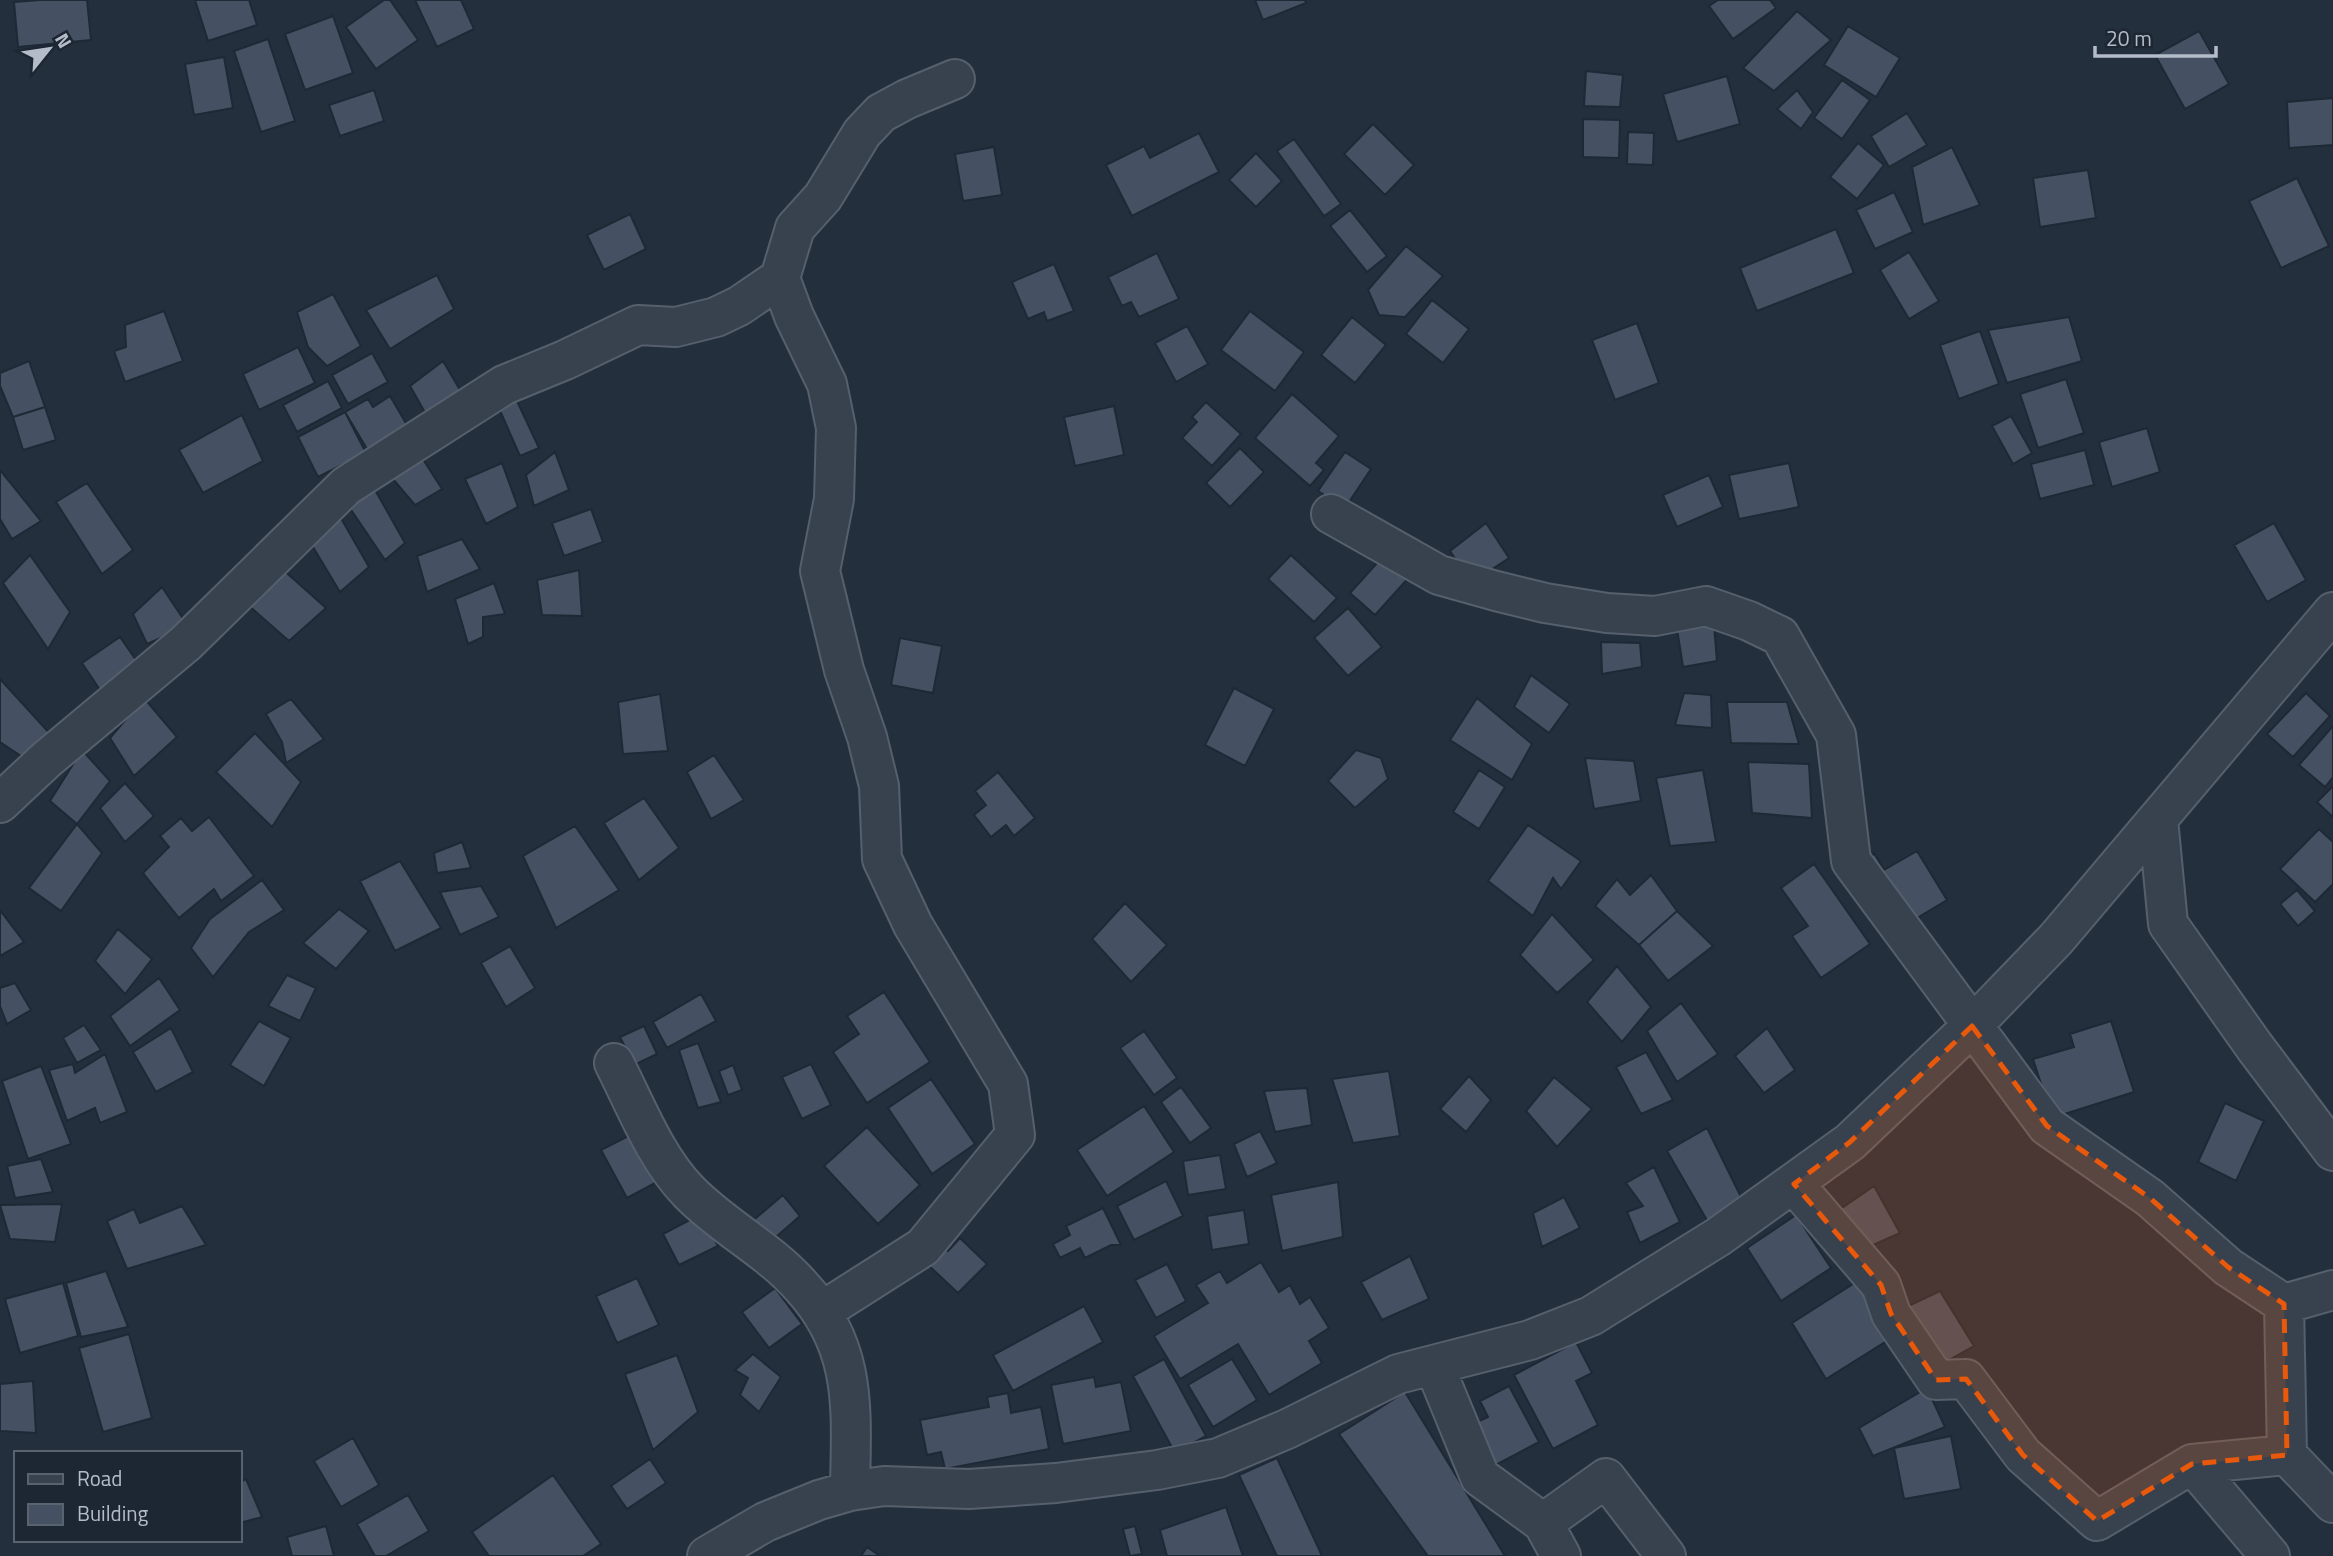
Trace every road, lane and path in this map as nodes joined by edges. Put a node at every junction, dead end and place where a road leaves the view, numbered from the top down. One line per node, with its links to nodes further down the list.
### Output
1 (955, 79): 2 (street)
2 (780, 278): 5 (street); 13 (street)
3 (1331, 513): 7 (street)
4 (2333, 612): 6 (street)
5 (0, 803)
6 (2158, 820): 7 (street); 9 (street)
7 (1972, 1026): 10 (street); 12 (street)
8 (614, 1063): 13 (street)
9 (2333, 1151)
10 (1794, 1184): 14 (street); 16 (street)
11 (2333, 1290): 12 (street)
12 (2284, 1304): 15 (street)
13 (821, 1312): 17 (street)
14 (1434, 1365): 17 (street); 19 (street)
15 (2287, 1455): 16 (street); 18 (street)
16 (2192, 1464): 23 (street)
17 (850, 1491): 20 (street)
18 (2333, 1503)
19 (1543, 1523): 21 (street); 22 (street)
20 (706, 1556)
21 (1561, 1556)
22 (1667, 1556)
23 (2270, 1556)

